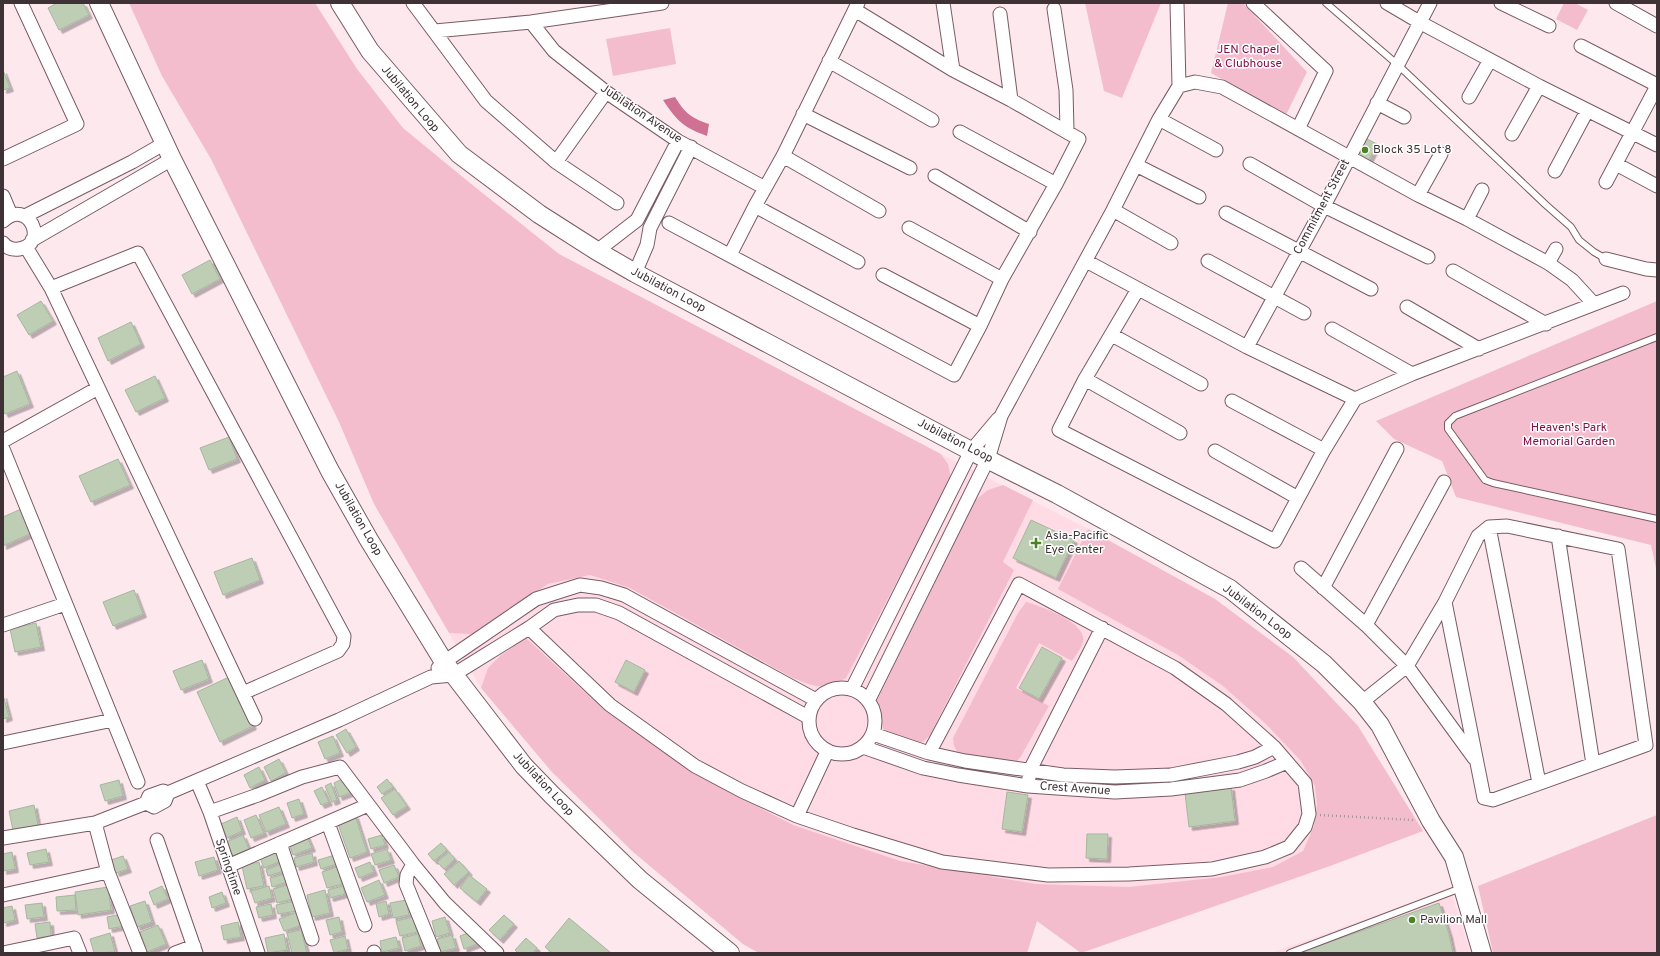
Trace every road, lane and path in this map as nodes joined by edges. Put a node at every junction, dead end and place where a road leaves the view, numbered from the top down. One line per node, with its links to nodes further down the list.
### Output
1 (21, 3): 54 (street)
2 (99, 3): 49 (main road, Jubilation Loop)
3 (340, 3): 91 (main road, Jubilation Loop)
4 (413, 3): 22 (street)
5 (662, 3): 14 (street)
6 (943, 3): 27 (street)
7 (1176, 3): 28 (street)
8 (1253, 3): 40 (street)
9 (1326, 3): 26 (lane)
10 (1387, 3): 19 (street)
11 (1430, 3): 19 (street, Commitment Street)
12 (1501, 3): 20 (street)
13 (1616, 3): 21 (street)
14 (625, 6): 18 (street)
15 (857, 7): 25 (street); 27 (street)
16 (1054, 8): 41 (street)
17 (1000, 14): 33 (street)
18 (531, 22): 22 (street); 31 (street, Jubilation Avenue)
19 (1421, 23): 24 (street); 26 (street, Commitment Street)
20 (1549, 26)
21 (1657, 26)
22 (435, 31): 55 (street)
23 (1581, 46): 30 (street)
24 (1490, 60): 29 (street); 32 (street)
25 (829, 61): 36 (street); 39 (street)
26 (1398, 65): 34 (street, Commitment Street); 95 (lane)
27 (954, 70): 33 (street)
28 (1178, 86): 38 (street); 40 (street)
29 (1539, 86): 35 (street); 44 (street)
30 (1657, 86): 43 (street)
31 (606, 92): 45 (street, Jubilation Avenue); 55 (street)
32 (1469, 97)
33 (1011, 100): 41 (street)
34 (1377, 104): 37 (street); 52 (street, Commitment Street)
35 (1587, 111): 43 (street); 60 (street)
36 (803, 114): 51 (street); 59 (street)
37 (1404, 117)
38 (1160, 119): 48 (street); 58 (street)
39 (932, 120)
40 (1298, 129): 52 (street)
41 (1067, 130): 65 (street)
42 (960, 132): 65 (street)
43 (1633, 132): 46 (street); 57 (street)
44 (1512, 134)
45 (678, 141): 47 (street, Jubilation Avenue); 82 (street)
46 (1657, 145)
47 (691, 147): 68 (street, Jubilation Avenue); 84 (street)
48 (1216, 150)
49 (169, 151): 53 (street); 62 (street); 149 (main road, Jubilation Loop)
50 (1441, 154): 70 (street)
51 (782, 156): 68 (street); 77 (street)
52 (1348, 157): 70 (street); 75 (street, Commitment Street)
53 (140, 158): 61 (street); 62 (street)
54 (3, 159)
55 (556, 162): 73 (street)
56 (1250, 164): 75 (street)
57 (1616, 164): 64 (street); 66 (street)
58 (1136, 165): 72 (street); 76 (street)
59 (910, 168)
60 (1555, 171)
61 (113, 172): 67 (street); 79 (street)
62 (148, 173): 67 (street)
63 (935, 176): 86 (street)
64 (1606, 182)
65 (1056, 184): 86 (street)
66 (1657, 186)
67 (122, 187): 88 (street)
68 (765, 188): 74 (street)
69 (1482, 190): 81 (street)
70 (1418, 195): 81 (street)
71 (3, 196): 80 (street)
72 (1199, 197)
73 (617, 202)
74 (755, 206): 93 (street); 98 (street)
75 (1324, 206): 92 (street, Commitment Street); 94 (street)
76 (1113, 210): 87 (street); 96 (street)
77 (879, 211)
78 (1226, 212): 92 (street)
79 (26, 216): 80 (street); 88 (street)
80 (7, 218)
81 (1467, 219): 99 (street)
82 (637, 220): 84 (street); 91 (street)
83 (669, 223): 93 (street)
84 (650, 228): 102 (street)
85 (909, 228): 104 (street)
86 (1030, 232): 104 (street)
87 (1172, 243)
88 (29, 244): 89 (street); 105 (street)
89 (5, 247)
90 (1556, 249): 99 (street)
91 (596, 251): 102 (main road, Jubilation Loop)
92 (1298, 251): 107 (street); 109 (street, Commitment Street)
93 (730, 255): 114 (street)
94 (1428, 257)
95 (1606, 259): 100 (street)
96 (1086, 261): 106 (street); 126 (street)
97 (1208, 261): 109 (street)
98 (858, 262)
99 (1548, 263): 110 (street)
100 (1651, 270)
101 (1453, 271): 113 (street)
102 (635, 272): 132 (main road, Jubilation Loop)
103 (884, 275): 114 (street)
104 (1002, 279): 114 (street)
105 (51, 288): 123 (street); 151 (street)
106 (1138, 289): 116 (street); 118 (street)
107 (1371, 289)
108 (1623, 293): 110 (street)
109 (1274, 296): 112 (street); 118 (street, Commitment Street)
110 (1594, 304): 113 (street)
111 (1407, 307): 119 (street)
112 (1304, 313)
113 (1546, 324): 119 (street)
114 (980, 326)
115 (1332, 329): 120 (street)
116 (1112, 335): 121 (street); 122 (street)
117 (1657, 337): 137 (lane)
118 (1247, 347): 124 (street)
119 (1479, 350): 120 (street)
120 (1412, 374): 124 (street)
121 (1086, 379): 127 (street); 136 (street)
122 (1201, 384)
123 (98, 388): 128 (street); 151 (street)
124 (1355, 400): 131 (street)
125 (1232, 401): 131 (street)
126 (1001, 416): 132 (street); 134 (street)
127 (1180, 433)
128 (3, 441)
129 (1397, 449): 141 (street)
130 (3, 450): 143 (street)
131 (1324, 450): 136 (street)
132 (971, 451): 134 (main road, Jubilation Loop); 150 (street)
133 (1215, 451): 136 (street)
134 (988, 459): 153 (street); 154 (main road, Jubilation Loop)
135 (1444, 482): 145 (street)
136 (1298, 498)
137 (1657, 519)
138 (1489, 527): 139 (street); 142 (street); 170 (street)
139 (1558, 536): 166 (street); 166 (street)
140 (1301, 568): 141 (street)
141 (1323, 588): 145 (street)
142 (1445, 602): 148 (street); 165 (street)
143 (65, 604): 144 (street); 157 (street)
144 (3, 625)
145 (1366, 625): 148 (street)
146 (529, 628): 149 (street); 155 (street); 175 (street)
147 (1102, 628): 161 (street); 163 (street); 167 (street)
148 (1407, 666): 154 (street); 165 (street)
149 (449, 668): 152 (street); 168 (street); 197 (main road, Jubilation Loop)
150 (852, 689): 152 (street); 153 (street)
151 (243, 693): 156 (street)
152 (816, 700): 155 (street)
153 (868, 701): 158 (street)
154 (1362, 702): 176 (main road, Jubilation Loop)
155 (808, 717): 162 (street)
156 (256, 719)
157 (113, 720): 159 (street); 169 (street)
158 (873, 734): 160 (street); 163 (street, Crest Avenue)
159 (3, 743)
160 (863, 747): 162 (street); 171 (street, Crest Avenue)
161 (1274, 747): 164 (street); 167 (street, Crest Avenue)
162 (828, 752): 175 (street)
163 (929, 753): 167 (street, Crest Avenue)
164 (1287, 762): 171 (street, Crest Avenue); 174 (street)
165 (1476, 762): 170 (street)
166 (1593, 764): 170 (street)
167 (1030, 770): 171 (street)
168 (197, 781): 173 (street, Springtime); 177 (street)
169 (138, 782)
170 (1539, 783)
171 (1028, 786)
172 (368, 805): 173 (street); 178 (street); 182 (street)
173 (210, 812): 183 (street, Springtime)
174 (1309, 814): 175 (street); 176 (path)
175 (797, 816)
176 (1431, 821): 185 (main road, Jubilation Loop)
177 (95, 823): 179 (street); 184 (street)
178 (328, 823): 181 (street); 187 (street)
179 (3, 838)
180 (157, 840): 189 (street)
181 (280, 843): 183 (street); 188 (street)
182 (412, 864): 195 (street); 196 (street)
183 (228, 866): 194 (street, Springtime)
184 (108, 872): 186 (street); 192 (street)
185 (1464, 887): 198 (lane); 199 (main road, Jubilation Loop)
186 (3, 895)
187 (365, 925)
188 (312, 940)
189 (195, 950): 193 (street)
190 (3, 953): 191 (street)
191 (80, 953)
192 (140, 953)
193 (175, 953)
194 (258, 953)
195 (434, 953)
196 (497, 953)
197 (730, 953)
198 (1290, 953)
199 (1482, 953)

